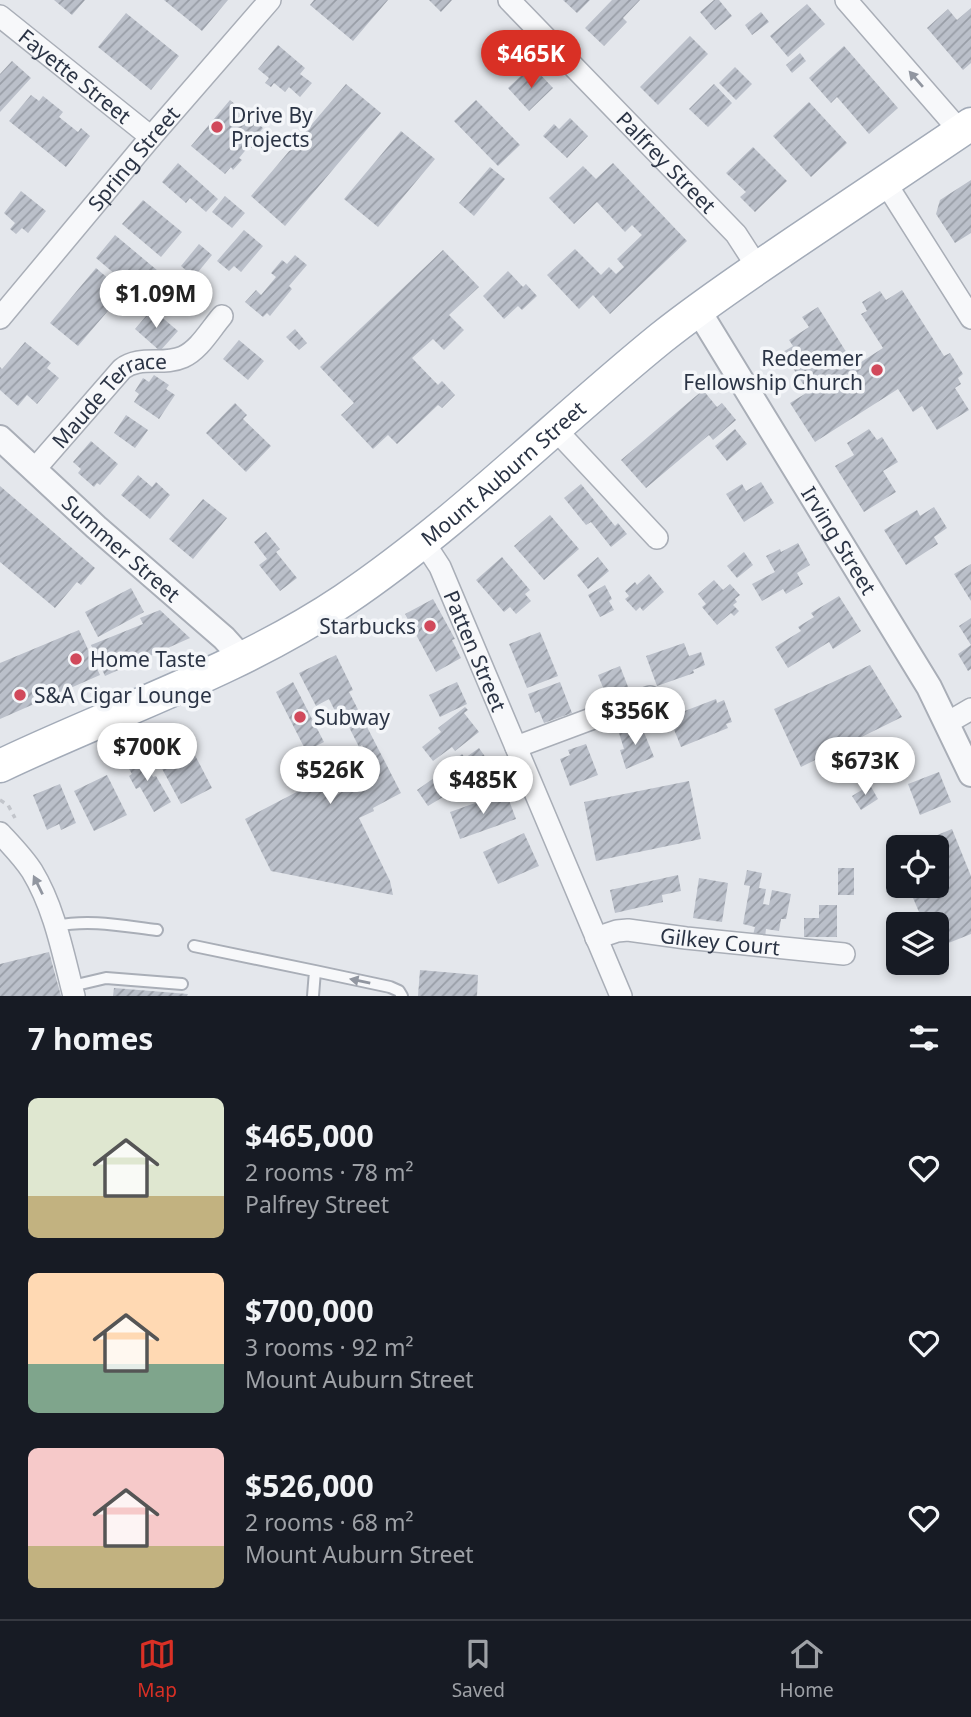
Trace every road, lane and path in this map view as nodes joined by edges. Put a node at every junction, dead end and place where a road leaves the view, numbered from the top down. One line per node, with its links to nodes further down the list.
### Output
1 (270, 0): 6 (street, Spring Street)
2 (509, 0): 8 (street, Palfrey Street)
3 (846, 0): 5 (street, one-way to 3)
4 (0, 16): 6 (street, Fayette Street)
5 (966, 127): 7 (main road, Mount Auburn Street)
6 (151, 137): 11 (street, Spring Street)
7 (885, 182): 8 (main road, Mount Auburn Street); 12 (street)
8 (758, 268): 9 (main road, Mount Auburn Street)
9 (698, 310): 13 (main road, Mount Auburn Street); 21 (street, Irving Street)
10 (222, 316): 15 (street, Maude Terrace)
11 (0, 318)
12 (971, 318)
13 (555, 429): 16 (street); 17 (main road, Mount Auburn Street)
14 (0, 438): 15 (street, Summer Street)
15 (34, 470): 18 (street, Summer Street)
16 (657, 538)
17 (423, 541): 18 (main road, Mount Auburn Street); 22 (street, Patten Street)
18 (240, 660): 23 (main road, Mount Auburn Street)
19 (650, 697): 22 (street)
20 (971, 709): 21 (street)
21 (947, 723): 24 (street, Irving Street)
22 (516, 747): 28 (street, Patten Street)
23 (0, 766)
24 (971, 774)
25 (0, 833): 26 (street, one-way to 25)
26 (56, 926): 27 (lane); 33 (street)
27 (158, 930)
28 (596, 938): 30 (street, Gilkey Court); 36 (street, Patten Street)
29 (194, 946): 31 (lane)
30 (845, 954)
31 (315, 971): 34 (lane); 35 (lane, one-way to 31)
32 (183, 984): 33 (lane)
33 (73, 991)
34 (313, 996)
35 (402, 996)
36 (621, 996)

